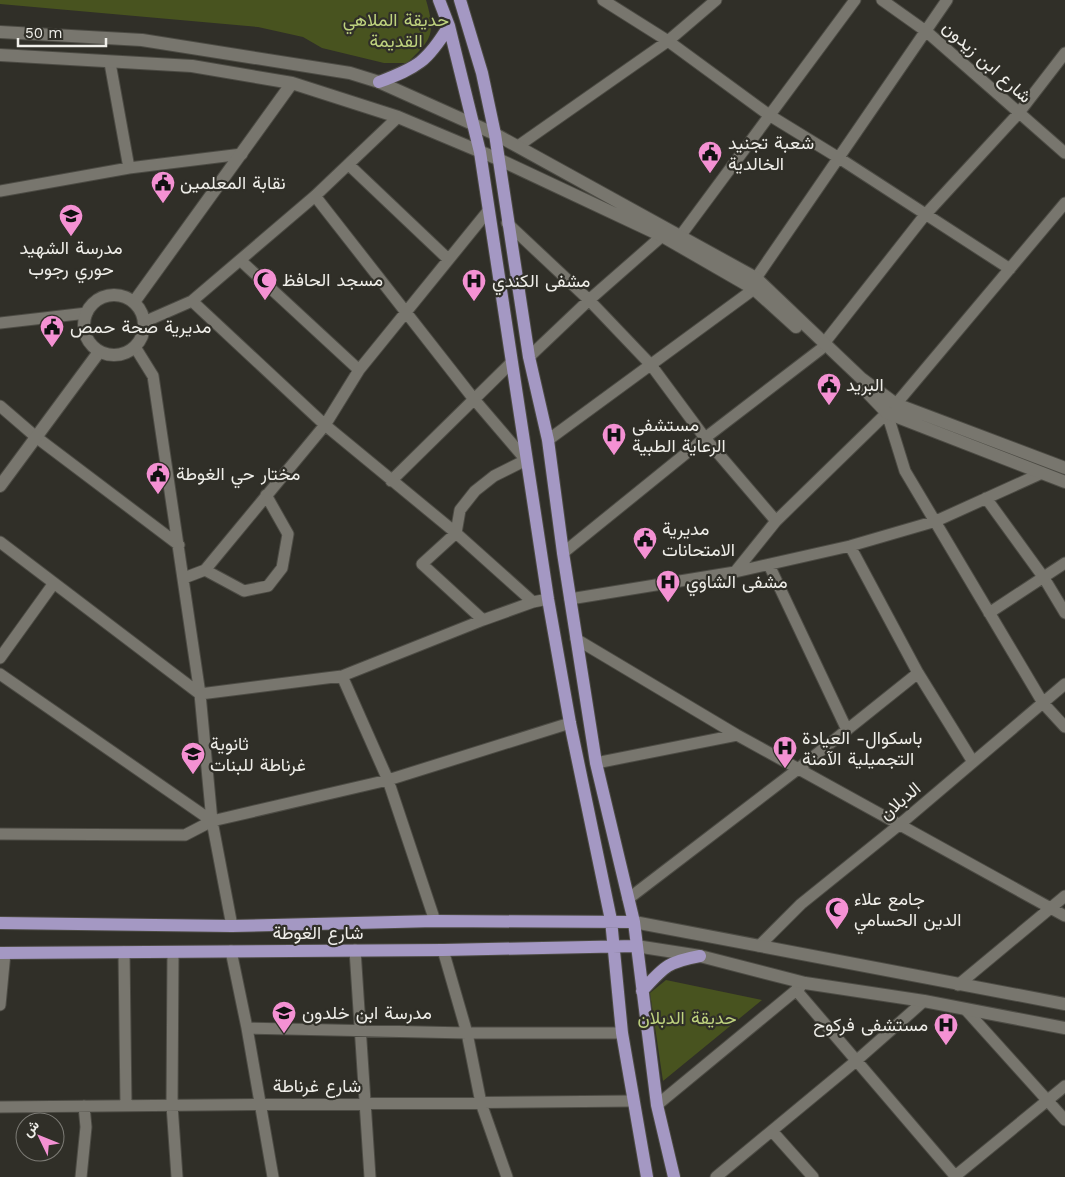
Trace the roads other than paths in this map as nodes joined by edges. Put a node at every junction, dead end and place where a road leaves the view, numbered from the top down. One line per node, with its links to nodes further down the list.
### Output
1 (439, 0): 8 (main road)
2 (460, 0): 21 (main road)
3 (603, 0): 11 (street)
4 (716, 0): 11 (street)
5 (855, 0): 18 (street)
6 (882, 0): 10 (street, شارع ابن زيدون)
7 (947, 0): 10 (street)
8 (449, 26): 15 (main road); 20 (main road)
9 (0, 32): 15 (main road)
10 (926, 32): 17 (street, شارع ابن زيدون); 26 (street)
11 (668, 41): 18 (street); 22 (street)
12 (1065, 53): 17 (street)
13 (0, 55): 14 (main road)
14 (110, 63): 16 (main road); 29 (street)
15 (379, 82): 20 (main road)
16 (292, 83): 19 (main road); 25 (main road)
17 (1018, 114): 24 (street, شارع ابن زيدون); 34 (street)
18 (769, 115): 26 (street); 36 (street)
19 (398, 117): 23 (main road); 28 (street)
20 (474, 124): 21 (main road); 23 (main road)
21 (495, 134): 22 (main road); 27 (main road)
22 (518, 146): 36 (main road)
23 (480, 152): 27 (main road); 33 (main road)
24 (1065, 153)
25 (242, 154): 29 (street); 44 (main road)
26 (839, 158): 34 (street); 41 (street)
27 (498, 159): 35 (main road); 37 (main road)
28 (349, 165): 31 (street); 38 (street)
29 (129, 168): 30 (street)
30 (0, 191)
31 (315, 196): 39 (street); 45 (street)
32 (1065, 203): 40 (street)
33 (488, 211): 38 (street); 53 (main road)
34 (925, 215): 40 (street); 49 (street)
35 (507, 223): 42 (street); 52 (main road)
36 (681, 235): 41 (main road)
37 (662, 236): 41 (main road); 42 (street)
38 (448, 259): 45 (street)
39 (240, 260): 43 (street); 55 (street)
40 (1010, 270): 58 (street)
41 (755, 283): 49 (main road); 54 (street)
42 (589, 300): 52 (street); 54 (street)
43 (192, 301): 47 (street); 59 (street)
44 (134, 302): 46 (main road); 47 (main road)
45 (406, 312): 55 (street); 56 (street)
46 (87, 313): 48 (street); 51 (main road)
47 (144, 322): 50 (main road)
48 (0, 323)
49 (823, 346): 58 (main road); 61 (street)
50 (135, 347): 51 (main road); 75 (street)
51 (99, 352): 60 (main road)
52 (530, 357): 62 (main road)
53 (511, 363): 56 (street); 63 (main road)
54 (651, 366): 61 (street); 62 (street)
55 (359, 370): 59 (street)
56 (473, 398): 63 (street); 66 (street)
57 (0, 406): 60 (street)
58 (892, 408): 64 (main road); 65 (main road); 71 (street); 72 (street)
59 (325, 425): 66 (street); 69 (street)
60 (36, 437): 68 (main road); 75 (street)
61 (705, 438): 71 (street); 77 (street)
62 (548, 440): 77 (main road)
63 (526, 460): 73 (street); 85 (main road)
64 (1065, 468)
65 (1042, 473): 67 (main road); 70 (street)
66 (391, 480): 73 (street)
67 (1065, 482)
68 (0, 486)
69 (266, 495): 80 (street); 80 (street)
70 (986, 498): 72 (street); 83 (street)
71 (776, 521): 81 (street)
72 (936, 521): 76 (street); 88 (street)
73 (456, 534): 87 (street); 90 (street)
74 (0, 542): 84 (street)
75 (179, 545): 82 (street)
76 (850, 546): 79 (street); 93 (street)
77 (563, 553): 86 (main road)
78 (1065, 563): 83 (street)
79 (769, 565): 81 (street); 101 (street)
80 (205, 570): 82 (street)
81 (735, 572): 86 (street)
82 (184, 578): 97 (street)
83 (1044, 578): 88 (street); 89 (street)
84 (54, 583): 92 (street); 97 (street)
85 (548, 599): 87 (street); 99 (main road)
86 (570, 599): 91 (main road)
87 (533, 602): 90 (street)
88 (988, 613): 98 (street)
89 (1065, 613)
90 (483, 620): 95 (street)
91 (576, 639): 102 (street); 104 (main road)
92 (0, 658)
93 (918, 672): 101 (street); 103 (street)
94 (0, 674): 107 (street)
95 (342, 676): 97 (street); 106 (street)
96 (1065, 684): 98 (street, الدبلان)
97 (200, 694): 107 (street)
98 (1043, 703): 100 (street); 103 (street, الدبلان)
99 (570, 723): 106 (street); 114 (main road)
100 (1065, 727)
101 (847, 730): 105 (street)
102 (737, 735): 104 (street); 105 (street)
103 (973, 762): 108 (street, الدبلان)
104 (596, 763): 111 (main road)
105 (798, 769): 108 (street); 111 (street)
106 (388, 780): 107 (street); 115 (street)
107 (212, 821): 109 (street); 118 (street)
108 (899, 825): 112 (street); 121 (street, الدبلان)
109 (0, 834)
110 (1065, 896): 112 (street)
111 (628, 899): 116 (main road)
112 (1050, 907): 113 (street); 129 (street)
113 (1065, 916)
114 (611, 920): 115 (main road); 116 (main road); 119 (main road)
115 (435, 921): 118 (main road)
116 (634, 922): 120 (main road); 121 (main road)
117 (0, 924): 118 (main road)
118 (232, 926)
119 (615, 945): 120 (main road, شارع الغوطة); 123 (main road, شارع الغوطة); 140 (main road)
120 (636, 946): 128 (main road); 131 (main road)
121 (759, 946): 129 (main road)
122 (355, 950): 123 (main road, شارع الغوطة); 124 (main road, شارع الغوطة); 138 (street)
123 (442, 950): 139 (street)
124 (231, 951): 126 (main road, شارع الغوطة); 136 (street)
125 (124, 952): 126 (main road, شارع الغوطة); 127 (main road, شارع الغوطة); 148 (street)
126 (173, 952): 149 (street)
127 (2, 953): 134 (street)
128 (700, 956): 130 (main road); 131 (main road)
129 (958, 984): 133 (main road)
130 (800, 987): 132 (main road); 141 (street); 150 (street)
131 (642, 991): 150 (main road)
132 (924, 1002): 135 (main road); 141 (street)
133 (1065, 1004)
134 (0, 1005)
135 (966, 1010): 137 (main road); 144 (street)
136 (247, 1028): 138 (street); 146 (street)
137 (1065, 1028)
138 (360, 1030): 139 (street); 147 (street)
139 (467, 1033): 140 (street); 145 (street)
140 (622, 1033): 143 (main road)
141 (856, 1061): 154 (street); 164 (street)
142 (1065, 1086): 144 (street)
143 (633, 1101): 145 (street, شارع غرناطة); 160 (main road)
144 (1047, 1102): 153 (street); 164 (street)
145 (481, 1103): 147 (street, شارع غرناطة); 159 (street)
146 (260, 1104): 147 (street, شارع غرناطة); 149 (street, شارع غرناطة); 157 (street)
147 (365, 1104): 158 (street)
148 (126, 1105): 149 (street, شارع غرناطة); 152 (street, شارع غرناطة)
149 (172, 1105): 156 (street)
150 (657, 1105): 161 (main road)
151 (0, 1106): 152 (street, شارع غرناطة)
152 (84, 1106): 155 (street)
153 (1065, 1120)
154 (772, 1131): 162 (street); 163 (street)
155 (81, 1177)
156 (176, 1177)
157 (274, 1177)
158 (370, 1177)
159 (507, 1177)
160 (647, 1177)
161 (674, 1177)
162 (716, 1177)
163 (813, 1177)
164 (955, 1177)

